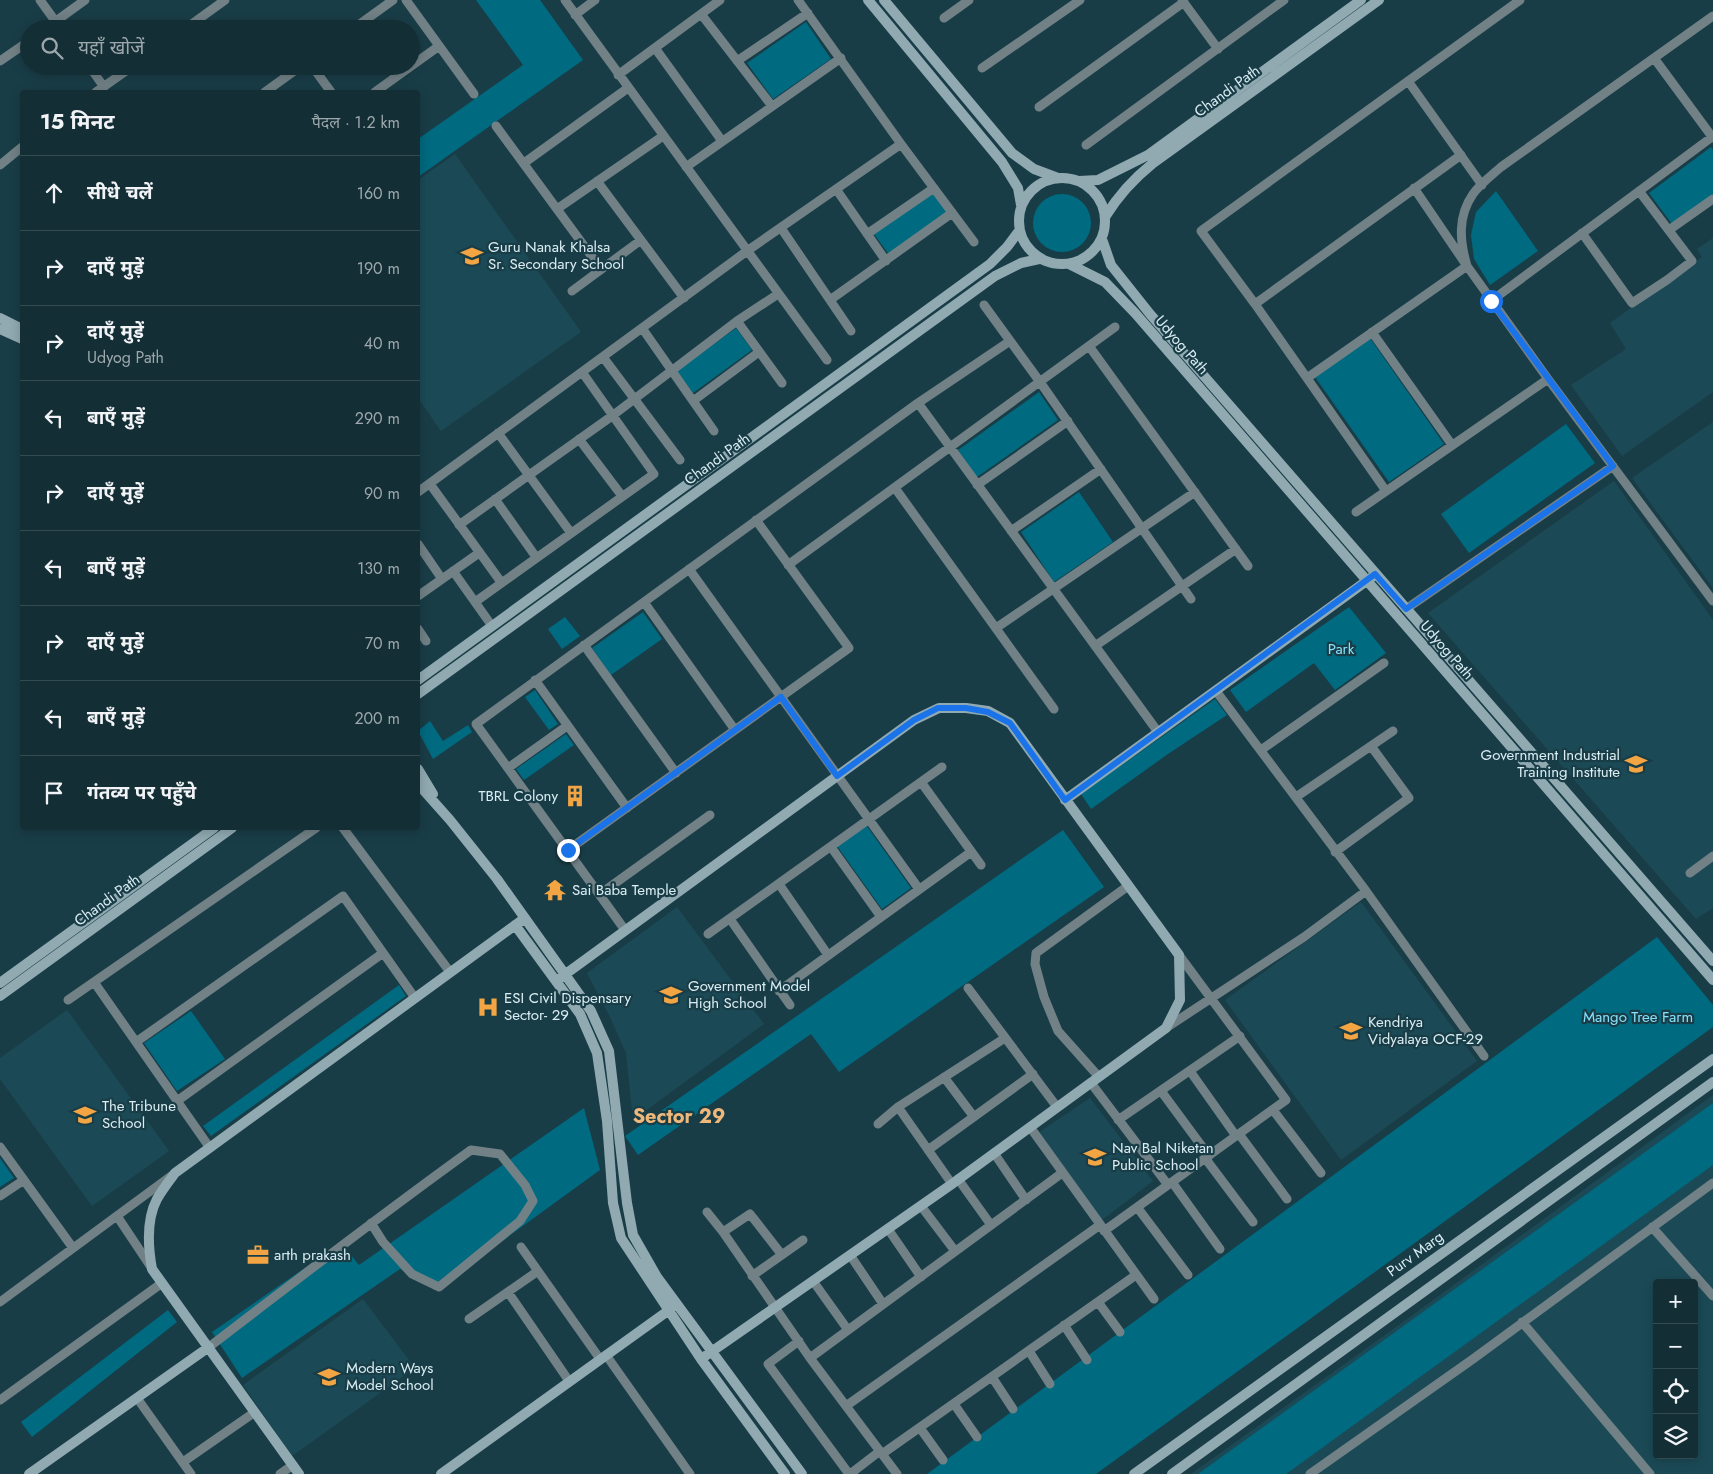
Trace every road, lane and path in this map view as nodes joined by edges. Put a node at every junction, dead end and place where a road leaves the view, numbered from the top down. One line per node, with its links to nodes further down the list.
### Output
1 (40, 0): 24 (street)
2 (85, 0): 25 (street)
3 (225, 0): 26 (street)
4 (393, 0): 27 (street)
5 (406, 0): 28 (street)
6 (564, 0): 21 (street)
7 (595, 0): 21 (street)
8 (720, 0): 20 (street)
9 (798, 0): 19 (street)
10 (868, 0): 73 (main road)
11 (884, 0): 64 (main road)
12 (969, 0): 23 (street)
13 (1080, 0): 37 (street)
14 (1284, 0): 31 (street)
15 (1361, 0): 66 (main road, Chandi Path)
16 (1379, 0): 76 (main road, Chandi Path)
17 (1520, 0): 44 (street)
18 (1183, 1): 31 (street); 52 (street)
19 (808, 13): 32 (street); 35 (street)
20 (701, 14): 30 (street); 35 (street)
21 (575, 15): 43 (street)
22 (1713, 16): 33 (street)
23 (944, 18)
24 (54, 20)
25 (63, 20)
26 (197, 20)
27 (365, 20)
28 (439, 46): 34 (street); 50 (street)
29 (20, 48): 36 (street)
30 (655, 48): 43 (street); 56 (street)
31 (1218, 49): 58 (street)
32 (841, 58): 51 (street); 57 (street)
33 (1654, 58): 55 (street); 67 (street)
34 (420, 60)
35 (737, 61): 51 (street)
36 (0, 62)
37 (982, 68)
38 (93, 75): 46 (street)
39 (121, 75): 46 (street)
40 (289, 75): 47 (street)
41 (319, 75): 48 (street)
42 (399, 75): 49 (street)
43 (618, 75): 45 (street)
44 (1408, 81): 60 (street); 96 (street)
45 (628, 88): 54 (street); 61 (street)
46 (100, 90)
47 (268, 90)
48 (330, 90)
49 (378, 90)
50 (474, 94)
51 (772, 106): 56 (street)
52 (1039, 107)
53 (496, 126): 61 (street)
54 (663, 136): 63 (street); 65 (street)
55 (1712, 138): 71 (street)
56 (722, 141): 63 (street)
57 (901, 144): 68 (street); 70 (street)
58 (1086, 145)
59 (20, 149): 62 (street)
60 (1461, 155): 67 (street); 69 (street)
61 (524, 163): 74 (street)
62 (0, 165)
63 (686, 167): 85 (street)
64 (1058, 178): 66 (main road); 73 (main road)
65 (597, 181): 74 (street); 83 (street)
66 (1079, 181): 76 (main road)
67 (1482, 185): 89 (street)
68 (934, 188): 75 (street); 81 (street)
69 (1414, 188): 89 (street); 96 (street)
70 (836, 189): 77 (street); 81 (street)
71 (1639, 191): 78 (street); 80 (street)
72 (1713, 200): 78 (street)
73 (1021, 205): 79 (main road)
74 (557, 209): 90 (street)
75 (952, 213): 84 (street); 87 (street)
76 (1105, 218): 82 (main road)
77 (781, 228): 85 (street); 94 (street)
78 (1669, 230): 80 (street)
79 (1019, 231): 86 (main road); 166 (main road, Chandi Path)
80 (1582, 233): 95 (street)
81 (867, 234): 87 (street)
82 (1102, 239): 88 (main road); 154 (main road, Udyog Path)
83 (641, 240): 90 (street); 93 (street)
84 (974, 242)
85 (747, 251): 92 (street); 93 (street)
86 (1039, 259): 88 (main road); 175 (main road, Chandi Path)
87 (886, 261): 94 (street)
88 (1069, 264): 156 (main road, Udyog Path)
89 (1467, 266): 95 (street); 105 (street)
90 (601, 270): 91 (street)
91 (572, 292)
92 (778, 294): 99 (street); 111 (street)
93 (684, 298): 102 (street)
94 (830, 300): 104 (street)
95 (1491, 301): 115 (street)
96 (1255, 304): 114 (street)
97 (984, 305): 107 (street)
98 (0, 318): 101 (main road)
99 (737, 322): 109 (street); 112 (street)
100 (1115, 327): 108 (street)
101 (20, 328)
102 (642, 328): 110 (street); 112 (street)
103 (0, 329): 106 (main road)
104 (852, 331)
105 (1372, 332): 114 (street); 126 (street)
106 (20, 338)
107 (1010, 341): 116 (street); 120 (street)
108 (1089, 346): 116 (street); 137 (street)
109 (759, 352): 117 (street); 119 (street)
110 (603, 357): 113 (street); 118 (street)
111 (827, 360)
112 (671, 370): 118 (street); 119 (street)
113 (582, 372): 121 (street); 124 (street)
114 (1307, 378): 136 (street)
115 (1548, 379): 126 (street); 129 (street)
116 (1040, 382): 122 (street); 127 (street)
117 (782, 383)
118 (634, 399): 121 (street); 128 (street)
119 (693, 401): 123 (street)
120 (918, 403): 127 (street); 141 (street)
121 (612, 416): 125 (street); 138 (street)
122 (1068, 421): 130 (street); 133 (street)
123 (714, 431)
124 (498, 433): 131 (street); 132 (street)
125 (579, 439): 131 (street); 138 (street)
126 (1452, 445): 136 (street)
127 (950, 448): 133 (street); 134 (street)
128 (680, 460)
129 (1613, 466): 162 (street); 165 (street)
130 (1101, 469): 143 (street); 144 (street)
131 (528, 475): 139 (street); 145 (street)
132 (430, 484): 135 (street); 142 (street)
133 (977, 485): 144 (street)
134 (895, 488): 150 (street); 167 (street)
135 (420, 491)
136 (1386, 491): 140 (street)
137 (1195, 492): 143 (street); 147 (street)
138 (622, 496): 145 (street)
139 (495, 500): 142 (street); 149 (street)
140 (1356, 512)
141 (756, 520): 150 (street); 152 (street)
142 (459, 525): 148 (street)
143 (1142, 528): 158 (street); 159 (street)
144 (1011, 531): 159 (street)
145 (571, 532): 149 (street)
146 (420, 547): 155 (street)
147 (1236, 549): 151 (street); 158 (street)
148 (479, 553): 153 (street); 157 (street)
149 (536, 557): 157 (street)
150 (788, 565): 178 (street)
151 (1248, 566)
152 (689, 569): 164 (street); 178 (street)
153 (453, 571): 155 (street); 163 (street)
154 (1375, 574): 156 (main road); 165 (main road, Udyog Path)
155 (442, 579): 160 (street)
156 (1366, 581): 176 (main road); 228 (main road, Udyog Path)
157 (500, 582): 163 (street)
158 (1182, 586): 161 (street); 171 (street)
159 (1054, 589): 167 (street); 171 (street)
160 (420, 595)
161 (1191, 600)
162 (1713, 601)
163 (475, 602): 166 (street)
164 (644, 602): 170 (street); 182 (street)
165 (1406, 609): 225 (main road, Udyog Path)
166 (492, 626): 173 (main road, Chandi Path)
167 (996, 628): 180 (street)
168 (420, 631): 169 (street)
169 (426, 641)
170 (584, 645): 174 (street); 190 (street)
171 (1095, 646): 184 (street)
172 (1384, 663): 186 (street)
173 (420, 677)
174 (535, 680): 181 (street); 188 (street)
175 (429, 686): 177 (main road, Chandi Path); 179 (main road)
176 (1216, 690): 184 (main road); 186 (street)
177 (420, 693)
178 (781, 697): 182 (street); 191 (street)
179 (420, 698)
180 (1054, 709)
181 (567, 726): 188 (street); 196 (street)
182 (735, 730): 190 (street)
183 (1394, 731): 185 (street)
184 (1158, 732): 195 (main road)
185 (1372, 746): 194 (street); 207 (street)
186 (1261, 750): 194 (street)
187 (942, 767): 192 (street)
188 (508, 768): 205 (street)
189 (420, 772): 198 (main road)
190 (676, 772): 196 (street)
191 (837, 776): 195 (main road); 199 (street); 220 (main road)
192 (921, 782): 199 (street); 206 (street)
193 (420, 786): 198 (main road)
194 (1296, 797): 207 (street)
195 (1065, 800): 212 (main road)
196 (627, 808): 205 (street)
197 (710, 815): 215 (street)
198 (450, 820): 217 (main road)
199 (869, 820): 204 (street); 213 (street)
200 (211, 830): 231 (main road, Chandi Path)
201 (229, 830): 234 (main road, Chandi Path)
202 (313, 830): 230 (street)
203 (344, 830): 226 (street)
204 (831, 846): 211 (street); 216 (street)
205 (568, 850): 215 (street)
206 (971, 852): 209 (street); 213 (street)
207 (1335, 852): 214 (street)
208 (1713, 856): 210 (street)
209 (981, 865)
210 (1690, 873)
211 (779, 884): 218 (street); 223 (street)
212 (1128, 886): 224 (main road); 249 (street)
213 (919, 889): 216 (street)
214 (1366, 891): 236 (street); 244 (street)
215 (600, 894): 220 (street)
216 (881, 917): 223 (street)
217 (525, 918): 219 (main road); 227 (main road)
218 (730, 919): 221 (street); 233 (street)
219 (515, 925): 226 (main road); 229 (main road)
220 (626, 930): 227 (main road)
221 (708, 934)
222 (383, 953): 235 (street); 242 (street); 252 (street)
223 (828, 955): 233 (street)
224 (1179, 955): 236 (street); 239 (main road)
225 (1713, 961)
226 (450, 972): 235 (main road)
227 (564, 974): 229 (main road); 307 (main road)
228 (1713, 980)
229 (556, 981): 310 (main road)
230 (94, 982): 237 (street); 242 (street)
231 (0, 983)
232 (968, 988): 241 (street)
233 (779, 991): 238 (street)
234 (0, 996)
235 (415, 998): 262 (main road)
236 (1211, 998): 239 (street); 240 (street)
237 (68, 1000)
238 (790, 1005)
239 (1166, 1028): 249 (main road)
240 (1240, 1036): 246 (street); 255 (street)
241 (1005, 1038): 247 (street); 248 (street)
242 (136, 1042): 252 (street)
243 (1713, 1054): 245 (main road, Purv Marg)
244 (1484, 1056)
245 (1709, 1062): 349 (main road, Purv Marg)
246 (1190, 1071): 251 (street); 260 (street)
247 (1033, 1074): 254 (street); 256 (street)
248 (944, 1077): 253 (street); 256 (street)
249 (1095, 1080): 254 (main road); 257 (street)
250 (1713, 1082): 350 (main road)
251 (1161, 1091): 257 (street); 265 (street)
252 (177, 1101): 262 (street)
253 (898, 1107): 258 (street); 263 (street)
254 (1057, 1107): 259 (main road)
255 (1273, 1110): 260 (street); 268 (street)
256 (974, 1117): 263 (street)
257 (1118, 1120): 272 (street)
258 (878, 1124)
259 (1030, 1127): 264 (main road); 267 (street)
260 (1238, 1135): 265 (street); 274 (street)
261 (0, 1147): 269 (street)
262 (210, 1148): 266 (main road)
263 (928, 1150): 270 (street)
264 (994, 1153): 270 (main road); 275 (street)
265 (1207, 1157): 272 (street); 280 (street)
266 (175, 1173): 279 (street); 294 (main road)
267 (1062, 1173): 275 (street); 285 (street)
268 (1321, 1173)
269 (24, 1180): 273 (street); 289 (street)
270 (955, 1182): 276 (main road); 282 (street)
271 (1713, 1183): 283 (street)
272 (1170, 1184): 277 (street); 290 (street)
273 (0, 1196)
274 (1287, 1199)
275 (1026, 1200): 282 (street)
276 (921, 1206): 284 (main road); 291 (street)
277 (1137, 1207): 285 (street); 297 (street)
278 (707, 1212): 286 (street)
279 (117, 1216): 289 (street); 294 (street)
280 (1253, 1222)
281 (371, 1223): 281 (street); 317 (street)
282 (991, 1226): 291 (street)
283 (1652, 1227): 303 (street); 312 (street)
284 (888, 1228): 293 (main road); 299 (street)
285 (1102, 1228): 296 (street); 330 (street)
286 (723, 1232): 292 (street); 298 (street)
287 (803, 1240): 292 (street)
288 (521, 1247): 295 (street)
289 (73, 1248): 305 (street)
290 (1220, 1249)
291 (955, 1251): 299 (street)
292 (782, 1255): 298 (street)
293 (850, 1255): 300 (main road); 308 (street)
294 (152, 1269): 301 (main road)
295 (538, 1271): 302 (street); 320 (street)
296 (1136, 1274): 304 (street); 306 (street)
297 (1188, 1274)
298 (752, 1276): 309 (street)
299 (921, 1277): 308 (street)
300 (813, 1281): 309 (main road); 314 (street)
301 (162, 1283): 317 (main road); 328 (street)
302 (508, 1292): 311 (street); 325 (street)
303 (1713, 1296)
304 (1154, 1299)
305 (0, 1302)
306 (1098, 1302): 313 (street); 315 (street)
307 (676, 1303): 310 (main road); 319 (main road)
308 (883, 1304): 314 (street)
309 (775, 1308): 316 (street); 319 (main road)
310 (668, 1311): 320 (main road); 322 (main road)
311 (469, 1319)
312 (1522, 1322): 351 (street); 352 (street)
313 (1064, 1325): 318 (street); 323 (street)
314 (848, 1330): 321 (street)
315 (1120, 1332)
316 (799, 1341): 321 (street); 347 (street)
317 (208, 1347): 327 (main road); 332 (main road)
318 (1028, 1351): 324 (street); 326 (street)
319 (712, 1352): 322 (main road); 346 (main road)
320 (603, 1357): 325 (main road); 344 (street)
321 (810, 1358): 330 (street)
322 (701, 1359): 345 (main road)
323 (1087, 1360)
324 (992, 1377): 329 (street); 331 (street)
325 (569, 1382): 339 (main road)
326 (1050, 1384)
327 (137, 1398): 337 (street); 340 (main road)
328 (0, 1400)
329 (954, 1404): 333 (street); 334 (street)
330 (846, 1406): 335 (street)
331 (1012, 1409)
332 (255, 1412): 337 (street); 338 (main road)
333 (920, 1428): 335 (street); 336 (street)
334 (978, 1437)
335 (881, 1453): 347 (street); 348 (street)
336 (943, 1460)
337 (182, 1462): 341 (street)
338 (293, 1465): 342 (street); 343 (main road)
339 (443, 1473)
340 (29, 1474)
341 (191, 1474)
342 (280, 1474)
343 (299, 1474)
344 (690, 1474)
345 (785, 1474)
346 (802, 1474)
347 (850, 1474)
348 (897, 1474)
349 (1134, 1474)
350 (1172, 1474)
351 (1310, 1474)
352 (1650, 1474)

